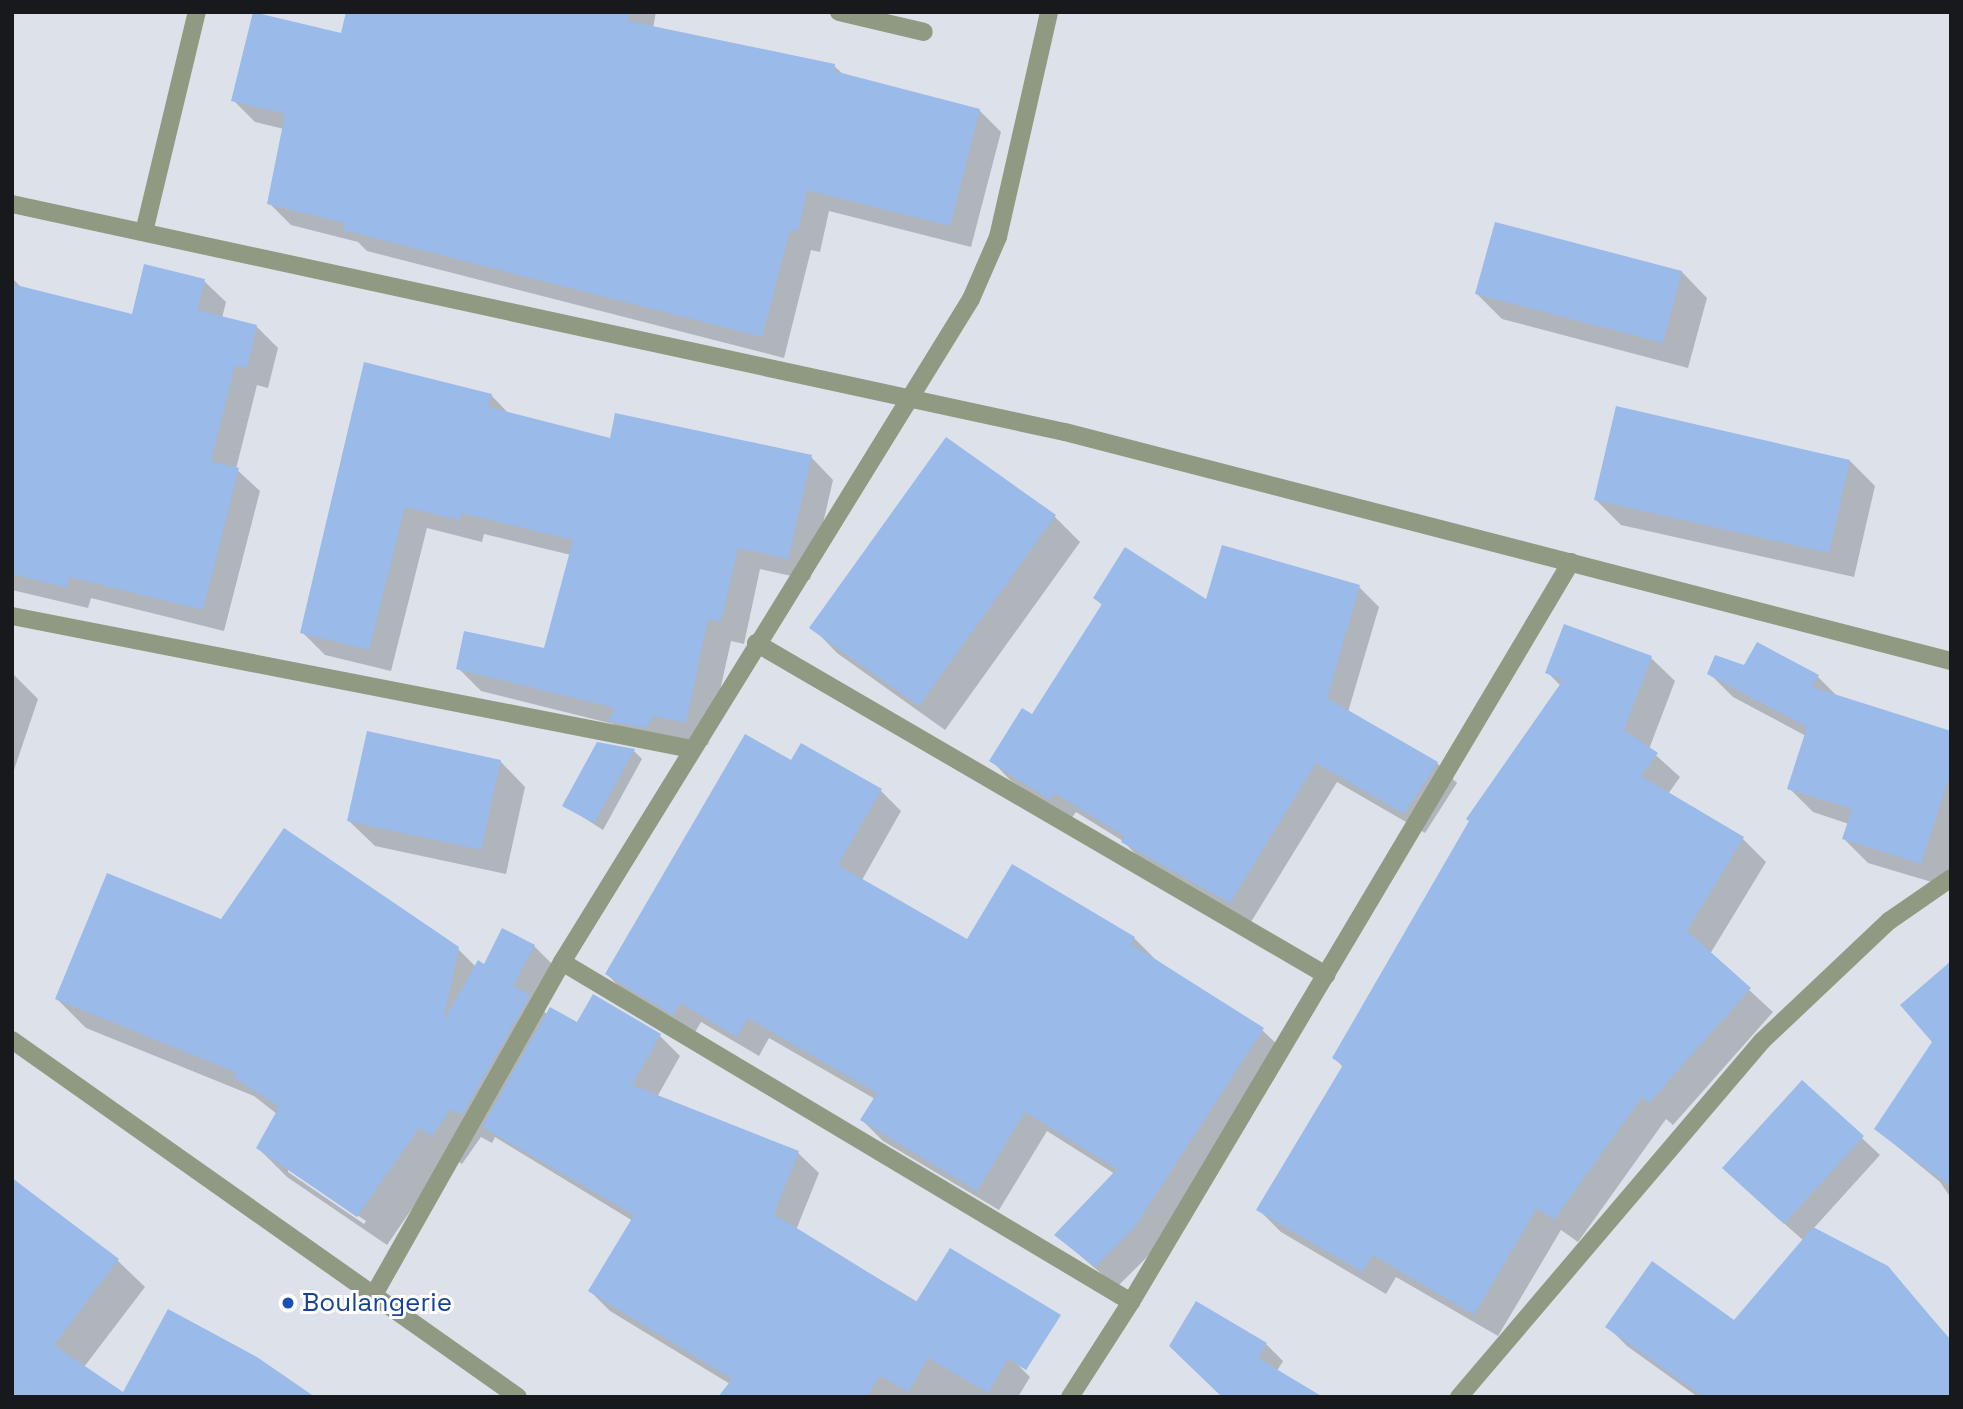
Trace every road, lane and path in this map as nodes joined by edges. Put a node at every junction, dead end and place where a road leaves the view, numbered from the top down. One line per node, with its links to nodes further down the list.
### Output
1 (197, 12): 6 (street)
2 (839, 12): 4 (street)
3 (1049, 12): 7 (street)
4 (925, 32)
5 (12, 204): 6 (street)
6 (144, 232): 7 (street)
7 (907, 398): 8 (street); 10 (street)
8 (1571, 562): 11 (street); 15 (street)
9 (12, 617): 12 (street)
10 (756, 643): 12 (street); 15 (street)
11 (1951, 661)
12 (692, 749): 14 (street)
13 (1951, 878): 21 (street)
14 (562, 962): 17 (street); 18 (street)
15 (1326, 975): 18 (street)
16 (12, 1040): 17 (street)
17 (372, 1298): 19 (street)
18 (1131, 1302): 20 (street)
19 (518, 1397)
20 (1070, 1397)
21 (1459, 1397)

